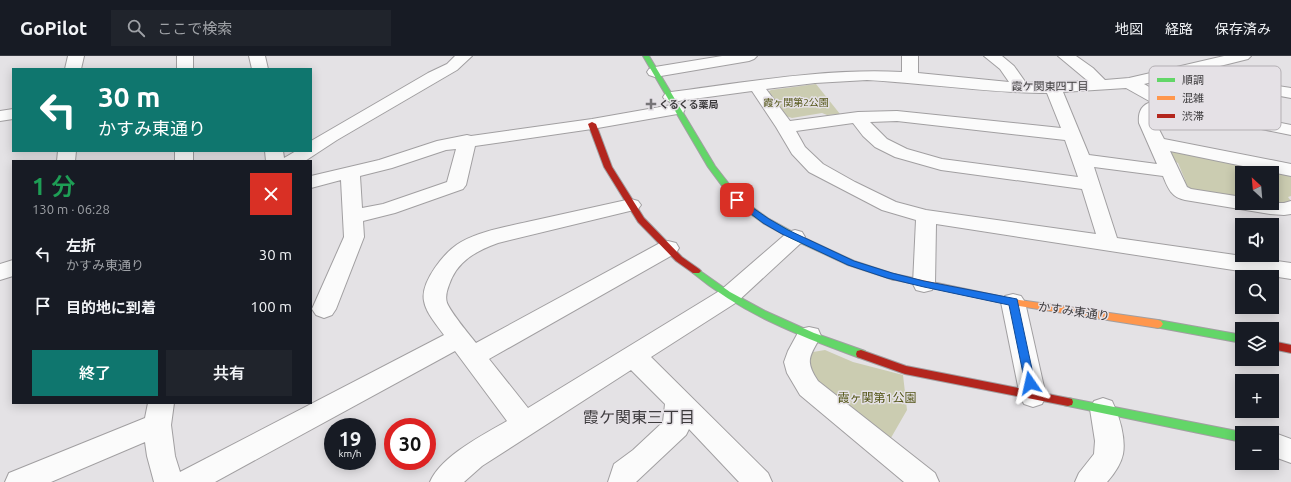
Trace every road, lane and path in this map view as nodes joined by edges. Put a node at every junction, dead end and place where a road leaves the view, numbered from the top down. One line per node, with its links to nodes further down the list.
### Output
1 (76, 56): 12 (street)
2 (185, 56): 13 (street)
3 (257, 56): 14 (street)
4 (464, 56): 40 (street)
5 (646, 56): 15 (street, かすみ東通り)
6 (750, 56): 15 (street)
7 (910, 56): 16 (street)
8 (992, 56): 21 (street)
9 (1066, 56): 19 (street)
10 (1243, 56): 11 (street)
11 (1201, 66)
12 (73, 68)
13 (185, 68)
14 (260, 68)
15 (655, 72): 26 (street, かすみ東通り)
16 (910, 77): 20 (street); 21 (street)
17 (1149, 78): 18 (street)
18 (1129, 82): 19 (street); 24 (street)
19 (1101, 85): 22 (street)
20 (756, 86): 26 (street); 33 (street)
21 (1021, 88): 22 (street)
22 (1053, 88): 37 (street)
23 (1281, 92): 25 (street)
24 (1149, 93)
25 (1291, 93)
26 (674, 103): 31 (street); 53 (street, かすみ東通り)
27 (1149, 110): 32 (street)
28 (12, 114): 29 (street)
29 (0, 116)
30 (858, 116): 33 (street); 37 (street); 48 (street)
31 (592, 124): 38 (street); 49 (street)
32 (1149, 125)
33 (785, 127): 51 (street)
34 (1281, 128): 36 (street)
35 (1152, 130): 39 (street)
36 (1291, 130)
37 (1072, 135): 43 (street)
38 (467, 140): 46 (street); 52 (street)
39 (1158, 143): 44 (street); 45 (street)
40 (312, 149)
41 (307, 152): 42 (street)
42 (293, 160)
43 (1082, 160): 45 (street); 48 (street)
44 (1291, 170)
45 (1170, 171): 50 (street)
46 (350, 174): 47 (street); 52 (street)
47 (312, 182)
48 (1089, 184): 54 (street)
49 (631, 205): 55 (street); 66 (street)
50 (1291, 207)
51 (926, 216): 54 (street); 59 (street)
52 (353, 217): 62 (street)
53 (795, 237): 59 (street, かすみ東通り); 60 (street)
54 (1109, 244): 58 (street)
55 (668, 248): 60 (street); 66 (street)
56 (12, 268): 57 (street)
57 (0, 272)
58 (1291, 272)
59 (924, 284): 61 (street, かすみ東通り)
60 (729, 296): 63 (street); 68 (street)
61 (1014, 302): 64 (street, かすみ東通り); 69 (street)
62 (324, 308)
63 (809, 336): 69 (street); 83 (street)
64 (1235, 338)
65 (1279, 346): 67 (street)
66 (466, 347): 73 (street); 79 (street)
67 (1291, 348)
68 (633, 356): 70 (street); 73 (street)
69 (1033, 396): 71 (street)
70 (678, 400): 81 (street); 82 (street)
71 (1103, 409): 74 (street); 84 (street)
72 (159, 414): 77 (street); 78 (street)
73 (525, 424): 80 (street)
74 (1235, 436)
75 (1279, 447): 76 (street)
76 (1291, 451)
77 (19, 482)
78 (168, 482)
79 (188, 482)
80 (444, 482)
81 (622, 482)
82 (758, 482)
83 (925, 482)
84 (1089, 482)

